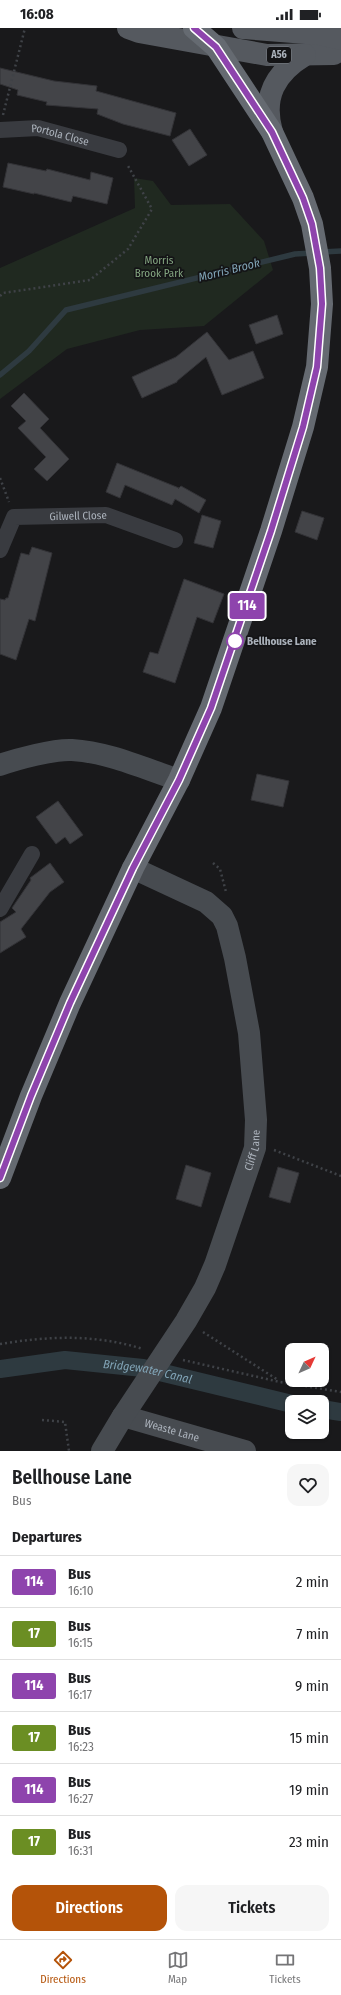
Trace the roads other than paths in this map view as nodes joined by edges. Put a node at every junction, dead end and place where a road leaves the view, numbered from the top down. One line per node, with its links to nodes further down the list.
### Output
1 (128, 28): 4 (main road, A56)
2 (194, 28): 4 (highway)
3 (243, 28): 5 (main road, A56)
4 (215, 37): 7 (main road, A56); 9 (highway)
5 (341, 39)
6 (341, 48): 7 (main road, A56)
7 (305, 55): 9 (main road, A56)
8 (1, 124): 10 (street, Portola Close)
9 (272, 132): 14 (highway)
10 (119, 150)
11 (175, 540): 12 (street, Gilwell Close)
12 (0, 550)
13 (0, 765): 14 (street)
14 (179, 780): 16 (highway)
15 (32, 854): 17 (street)
16 (133, 868): 18 (highway); 19 (street, Cliff Lane)
17 (0, 909)
18 (0, 1178)
19 (123, 1416): 20 (street, Cliff Lane); 21 (street, Weaste Lane)
20 (102, 1451)
21 (245, 1451)

